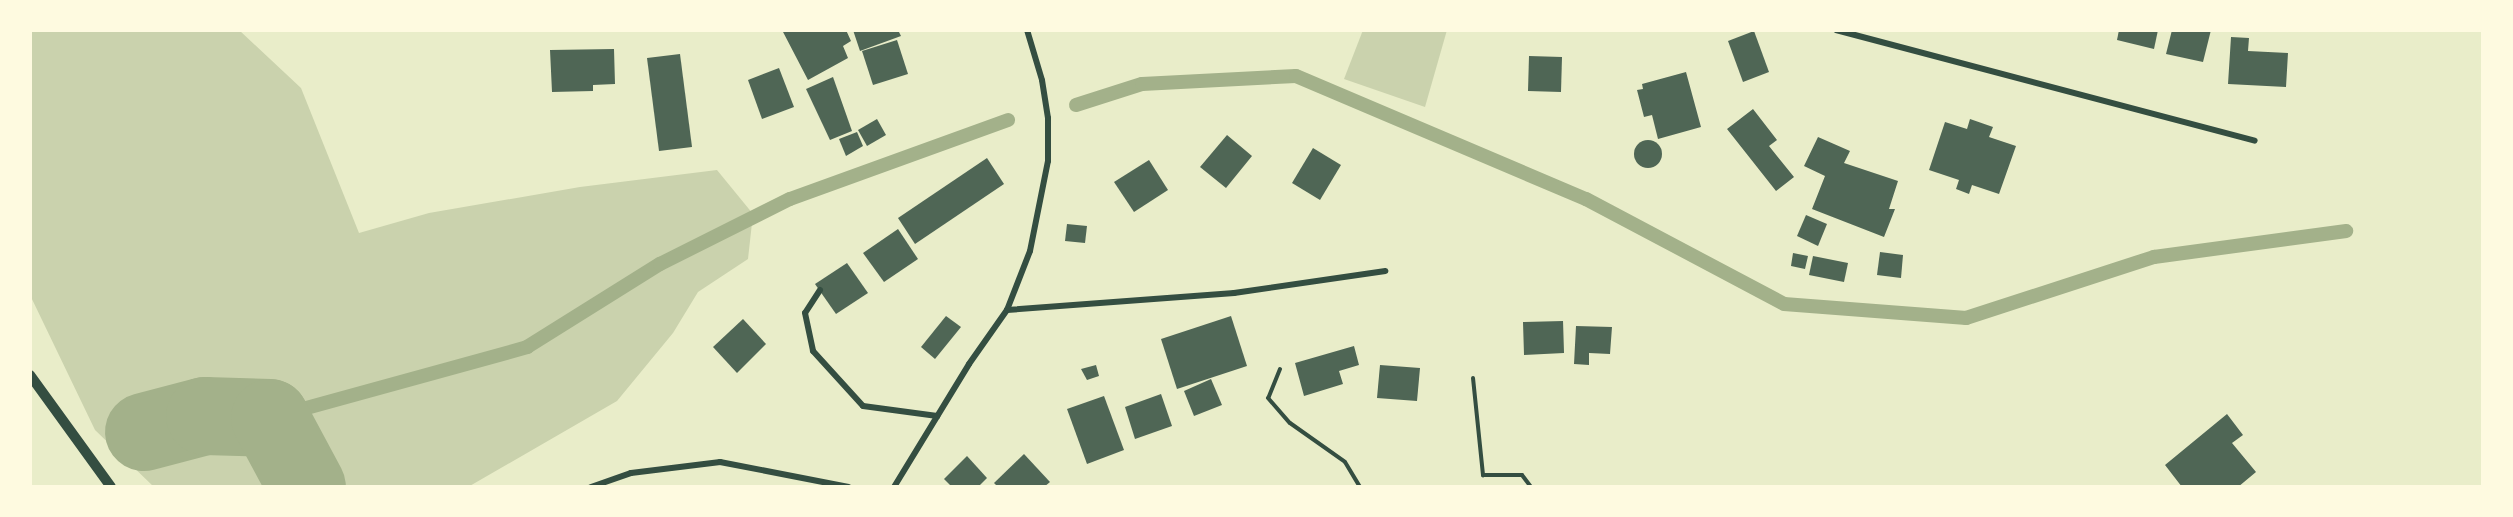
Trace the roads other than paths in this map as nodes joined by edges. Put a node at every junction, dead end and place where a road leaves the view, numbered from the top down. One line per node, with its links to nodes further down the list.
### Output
1 (1027, 30): 6 (street)
2 (1836, 30): 3 (street)
3 (2255, 141)
4 (1384, 271): 6 (street)
5 (820, 290): 8 (street)
6 (1007, 310): 8 (street)
7 (30, 375): 9 (street)
8 (937, 416): 12 (street)
9 (111, 487)
10 (591, 487): 11 (street)
11 (849, 487)
12 (894, 487)

